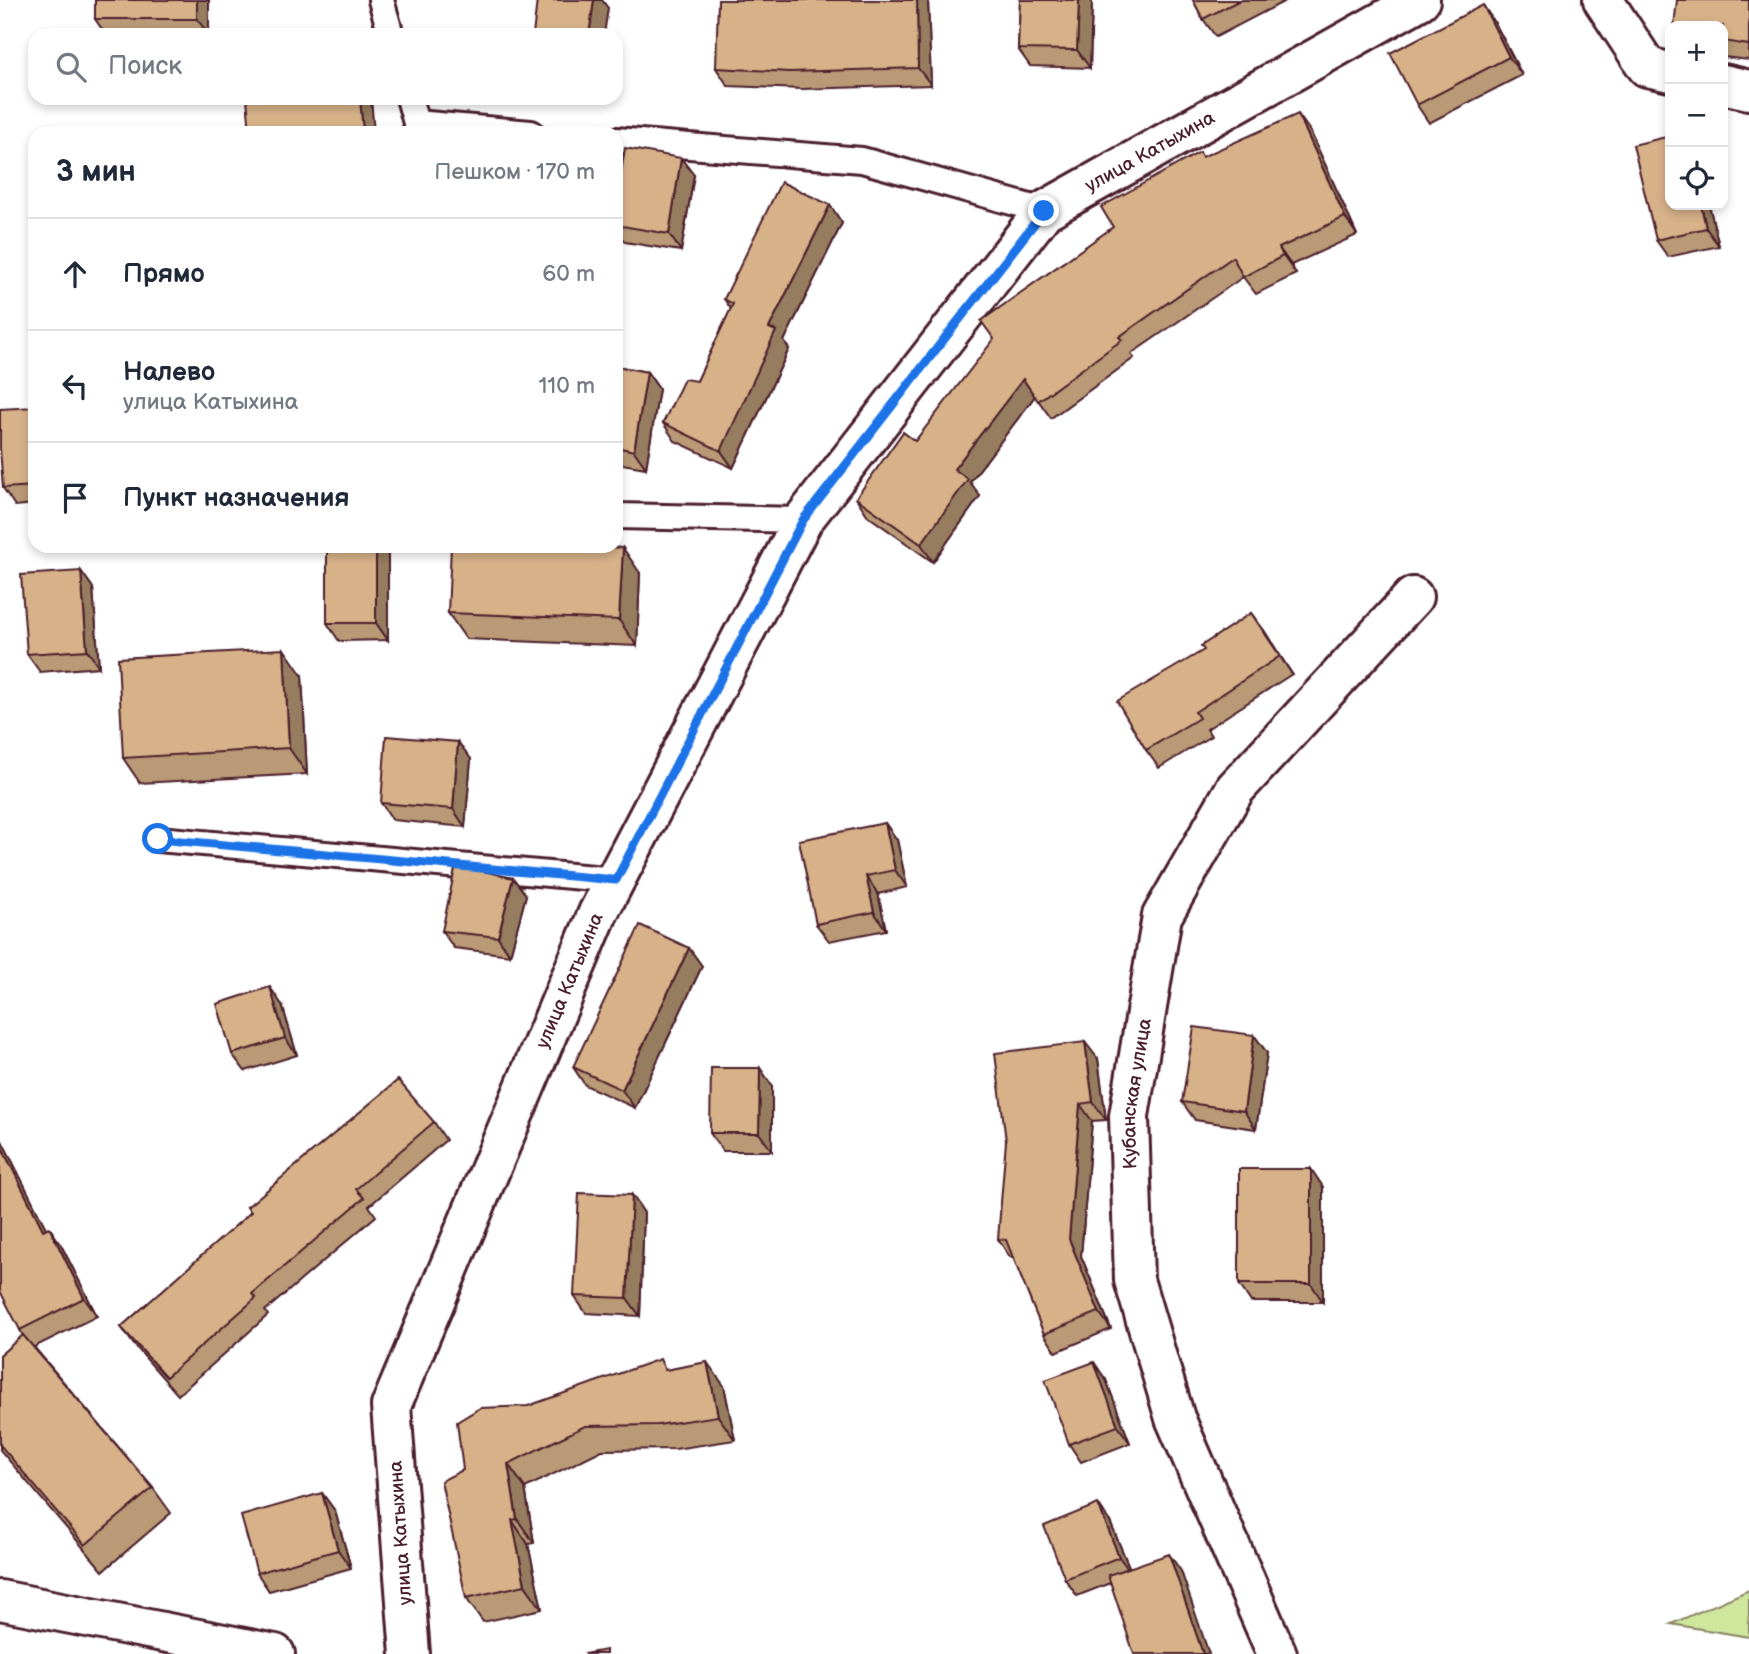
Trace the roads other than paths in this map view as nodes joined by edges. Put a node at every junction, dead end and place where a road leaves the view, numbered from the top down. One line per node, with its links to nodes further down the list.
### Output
1 (381, 0): 4 (lane)
2 (1420, 0): 11 (street, улица Катыхина)
3 (1603, 0): 5 (street)
4 (389, 28)
5 (1665, 71)
6 (1728, 85): 7 (street)
7 (1749, 90)
8 (411, 105): 9 (lane)
9 (450, 126)
10 (623, 141): 11 (lane)
11 (1044, 211): 13 (street, улица Катыхина)
12 (623, 516): 13 (lane)
13 (803, 520): 16 (street, улица Катыхина)
14 (1413, 597): 20 (street, Кубанская улица)
15 (158, 839): 16 (lane)
16 (616, 880): 19 (street, улица Катыхина)
17 (0, 1600): 18 (street)
18 (275, 1654)
19 (411, 1654)
20 (1278, 1654)

